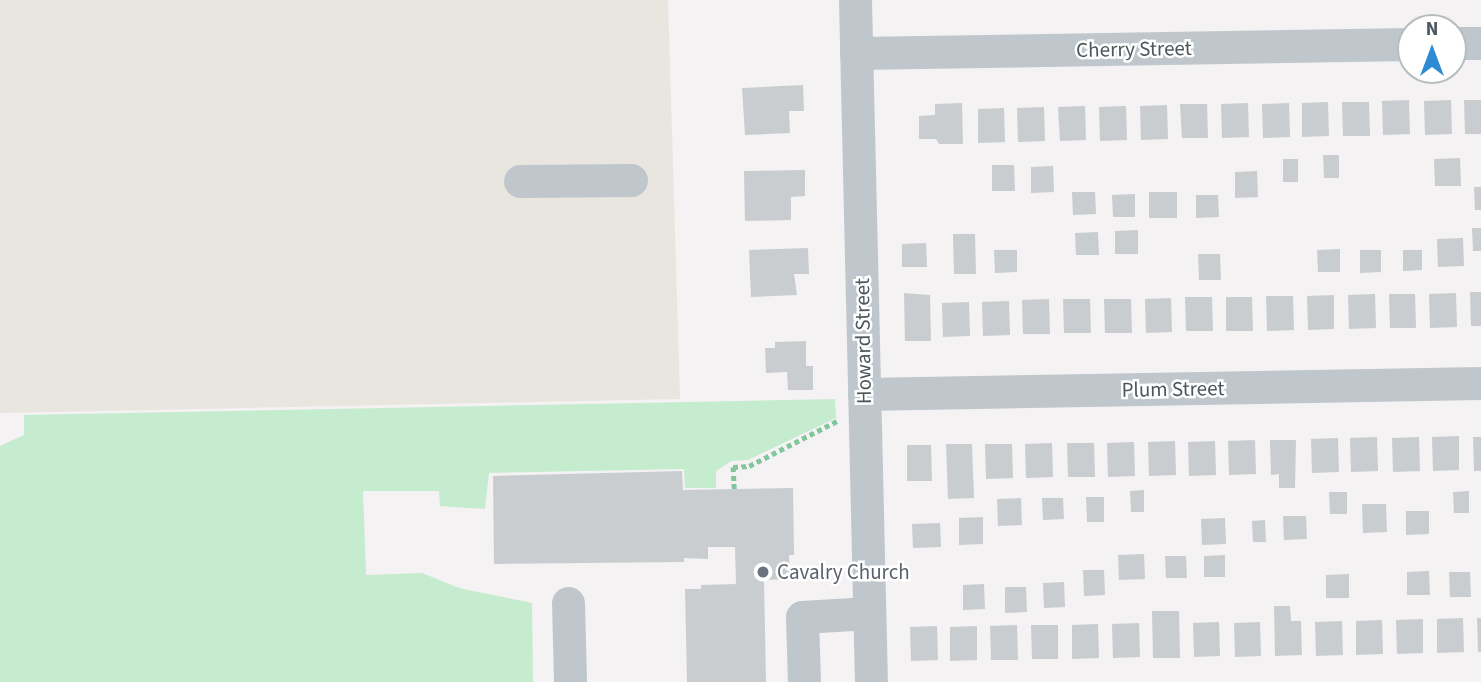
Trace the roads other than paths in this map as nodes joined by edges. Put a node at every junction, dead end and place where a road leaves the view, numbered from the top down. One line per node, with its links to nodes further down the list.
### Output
1 (855, 0): 3 (street, Howard Street)
2 (1397, 44): 3 (street, Cherry Street)
3 (856, 53): 7 (street, Howard Street)
4 (631, 180): 5 (street)
5 (520, 181)
6 (1481, 383): 7 (street, Plum Street)
7 (864, 394): 9 (street, Howard Street)
8 (568, 603): 10 (street)
9 (869, 613): 11 (street); 12 (street, Howard Street)
10 (569, 682)
11 (804, 682)
12 (871, 682)

